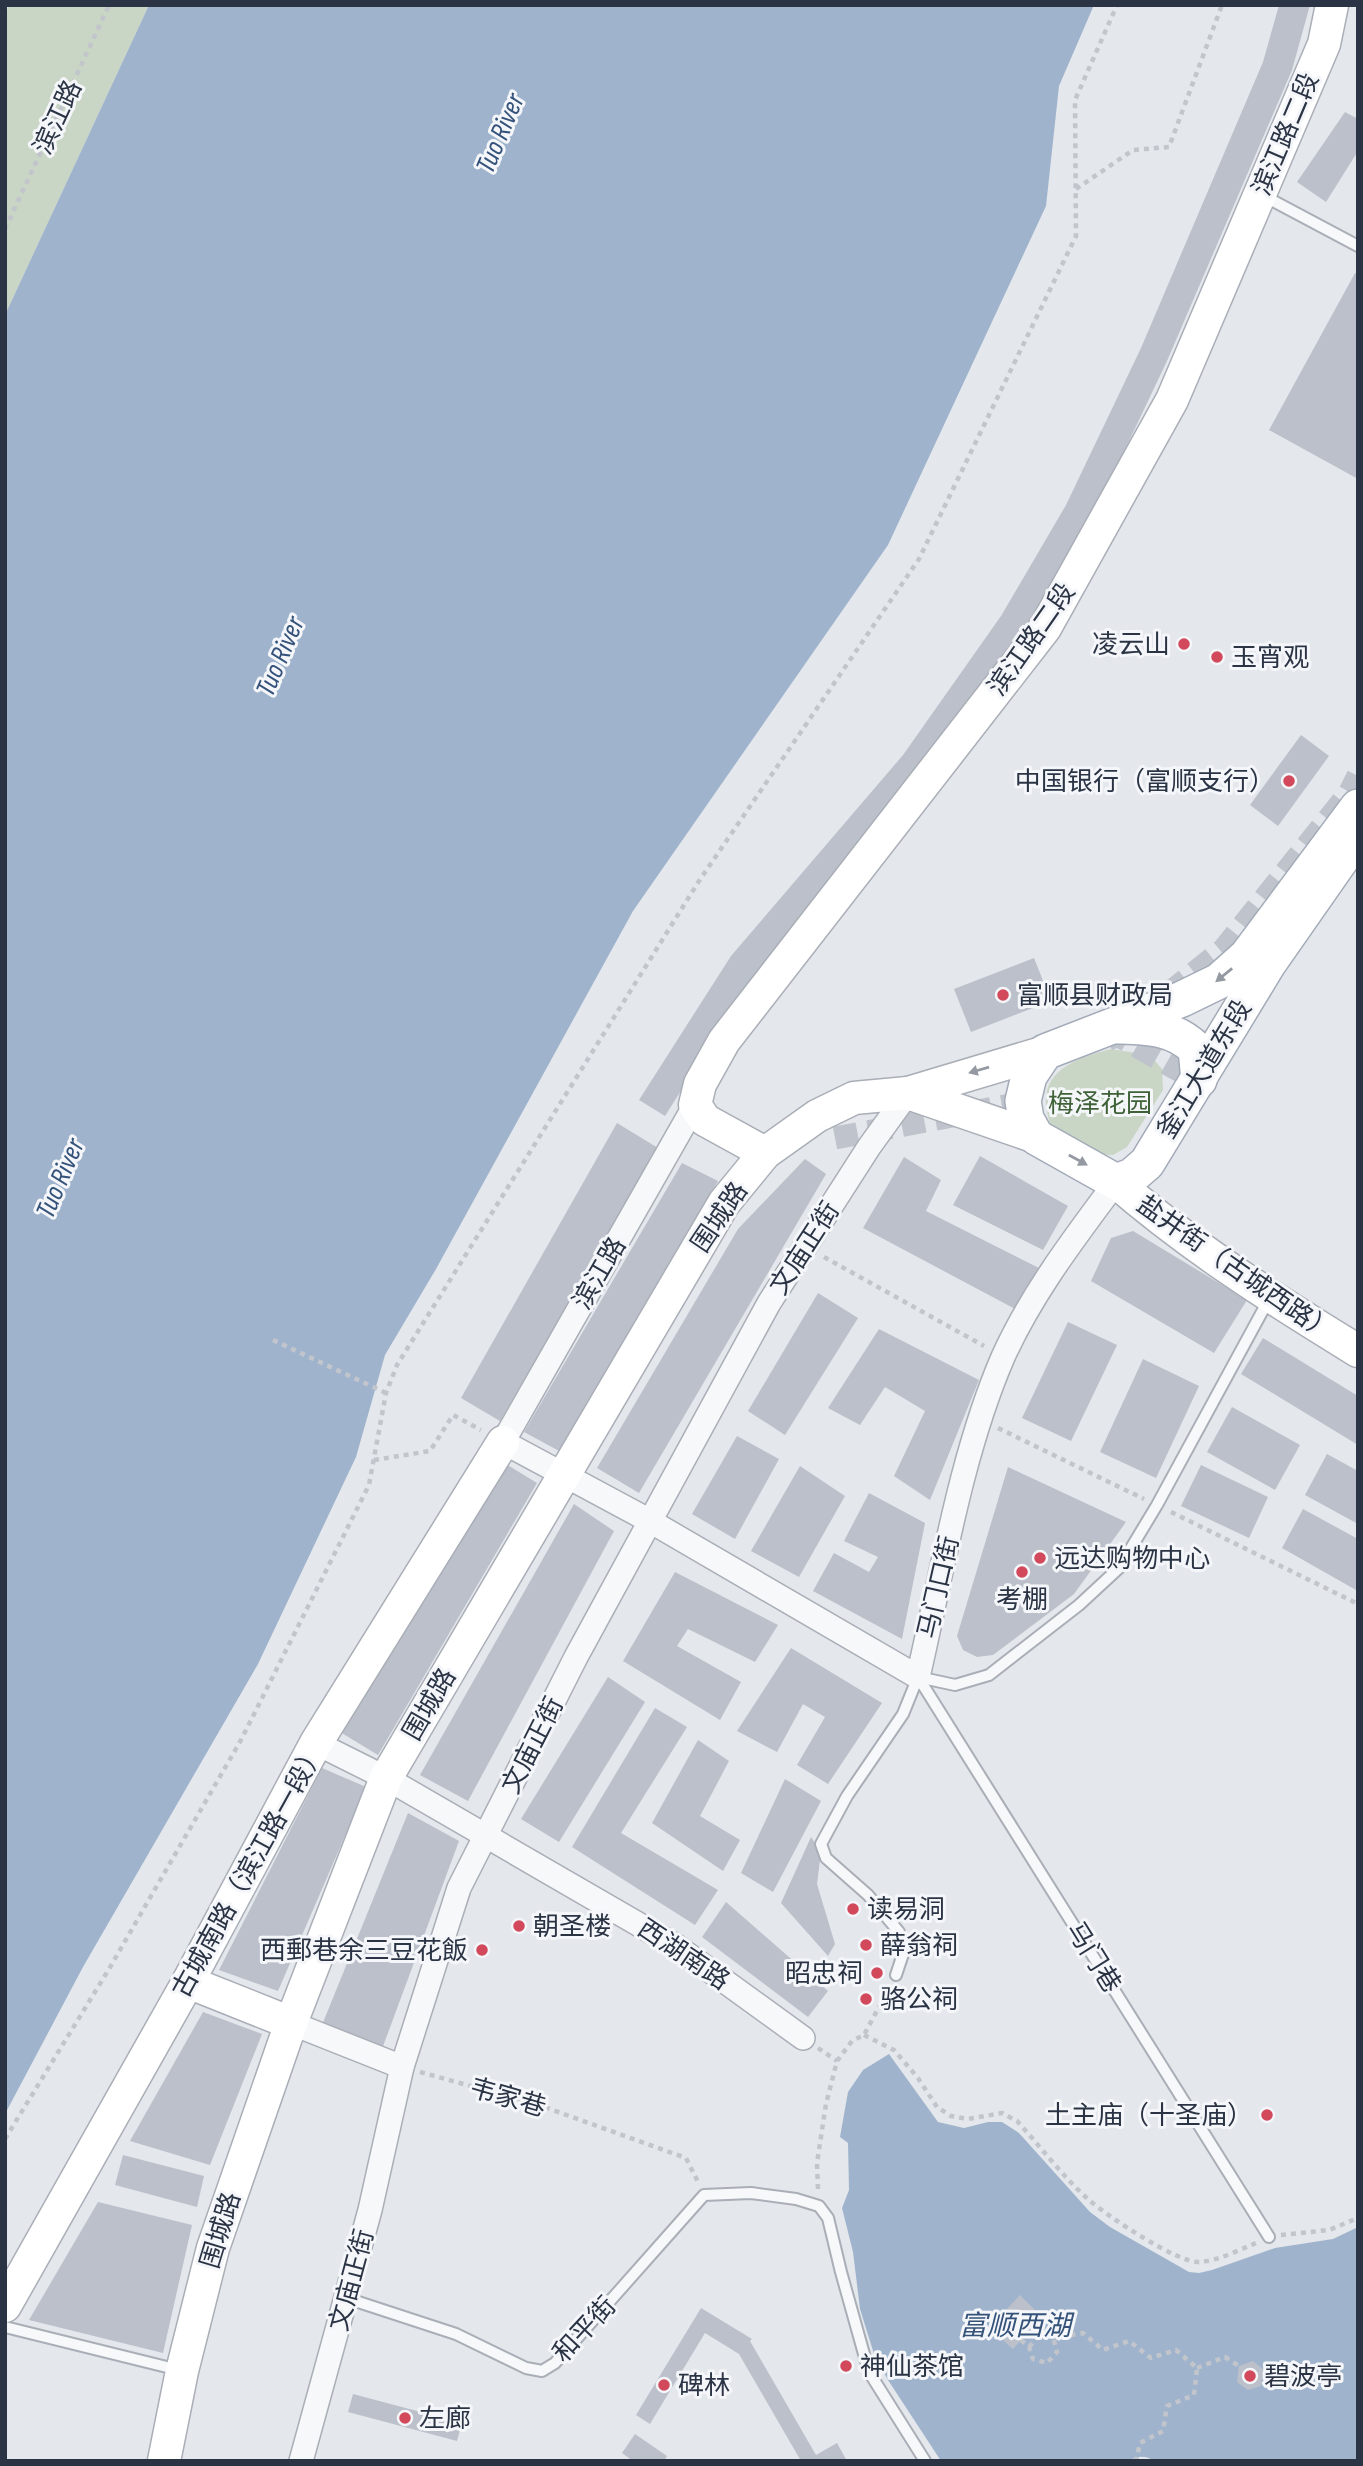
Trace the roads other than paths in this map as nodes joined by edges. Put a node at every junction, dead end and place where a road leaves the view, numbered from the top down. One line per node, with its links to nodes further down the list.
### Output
1 (1332, 5): 2 (street, 滨江路二段)
2 (1260, 194): 3 (lane); 10 (street, 滨江路二段)
3 (1358, 246)
4 (1358, 807): 6 (main road, 釜江大道东段, one-way to 6)
5 (1358, 835): 8 (main road, 釜江大道东段)
6 (1109, 1026): 7 (main road, 釜江大道东段); 8 (main road)
7 (1045, 1052): 9 (street, one-way to 9); 11 (main road)
8 (1199, 1080): 13 (main road, 釜江大道东段)
9 (908, 1093): 11 (street); 12 (street, 围城路); 18 (street, 文庙正街)
10 (695, 1105): 12 (street); 16 (street, 滨江路)
11 (1036, 1137): 13 (main road, one-way to 13)
12 (765, 1153): 17 (street, 围城路)
13 (1116, 1182): 14 (street, 盐井街（古城西路）); 19 (street, 马门口街)
14 (1270, 1297): 15 (street, 盐井街（古城西路）); 19 (lane)
15 (1358, 1351)
16 (503, 1442): 17 (street); 20 (street, 古城南路（滨江路一段）)
17 (563, 1474): 18 (street); 21 (street, 围城路)
18 (650, 1521): 19 (street); 22 (street, 文庙正街)
19 (918, 1676): 23 (lane, 马门口街); 28 (lane, 马门巷)
20 (316, 1743): 21 (street, 西湖南路); 24 (street, 古城南路（滨江路一段）)
21 (386, 1778): 22 (street, 西湖南路); 25 (street, 围城路)
22 (487, 1835): 26 (street, 西湖南路); 27 (street, 文庙正街)
23 (896, 1975)
24 (188, 1982): 25 (street); 30 (street, 古城南路（滨江路一段）)
25 (290, 2023): 27 (street); 32 (street, 围城路)
26 (803, 2038)
27 (402, 2067): 29 (street, 文庙正街)
28 (1269, 2238)
29 (346, 2298): 34 (street, 文庙正街); 35 (lane, 和平街)
30 (5, 2306)
31 (5, 2327): 32 (lane)
32 (182, 2371): 33 (street, 围城路)
33 (164, 2461)
34 (302, 2461)
35 (925, 2461)

